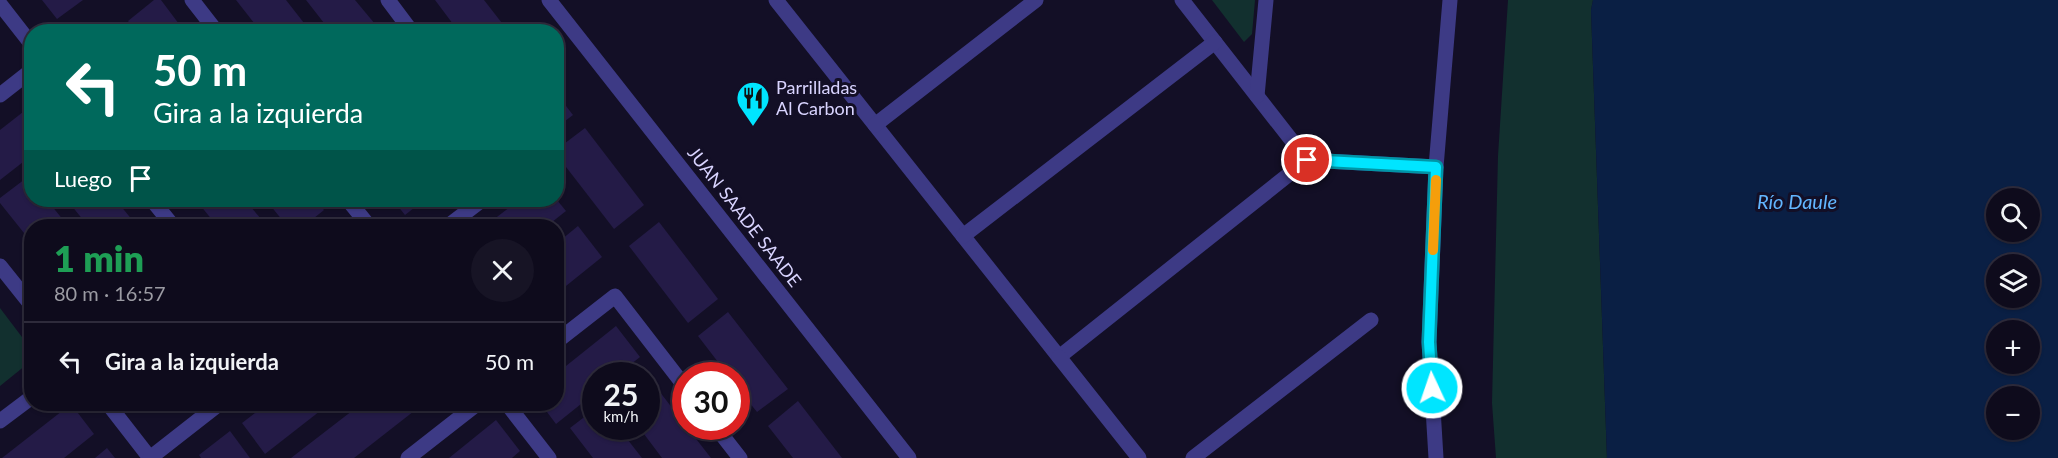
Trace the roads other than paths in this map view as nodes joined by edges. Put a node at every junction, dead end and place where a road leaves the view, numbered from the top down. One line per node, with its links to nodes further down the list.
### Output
1 (192, 0): 10 (street)
2 (388, 0): 11 (street)
3 (549, 0): 44 (street, JUAN SAADE SAADE)
4 (1036, 0): 17 (street)
5 (1182, 0): 13 (street)
6 (1266, 0): 16 (street)
7 (1450, 0): 19 (street)
8 (781, 2): 17 (street)
9 (0, 4): 12 (street)
10 (211, 24)
11 (406, 24)
12 (24, 35)
13 (1215, 42): 16 (street); 26 (street)
14 (24, 76): 15 (street)
15 (0, 95)
16 (1257, 96): 18 (street)
17 (875, 125): 26 (street)
18 (1307, 160): 19 (street); 31 (street)
19 (1436, 167): 47 (street)
20 (158, 207): 23 (street)
21 (354, 207): 24 (street)
22 (473, 207): 25 (street)
23 (167, 219)
24 (363, 219)
25 (457, 219)
26 (963, 236): 31 (street)
27 (0, 266): 28 (street)
28 (24, 296)
29 (1371, 320): 46 (street)
30 (564, 336): 32 (street)
31 (1059, 357): 45 (street)
32 (672, 370)
33 (24, 402): 38 (street)
34 (113, 411): 40 (street)
35 (210, 411): 40 (street)
36 (468, 411): 41 (street)
37 (512, 411): 42 (street)
38 (0, 421)
39 (726, 440): 43 (street)
40 (150, 458)
41 (408, 458)
42 (549, 458)
43 (740, 458)
44 (909, 458)
45 (1139, 458)
46 (1193, 458)
47 (1436, 458)

